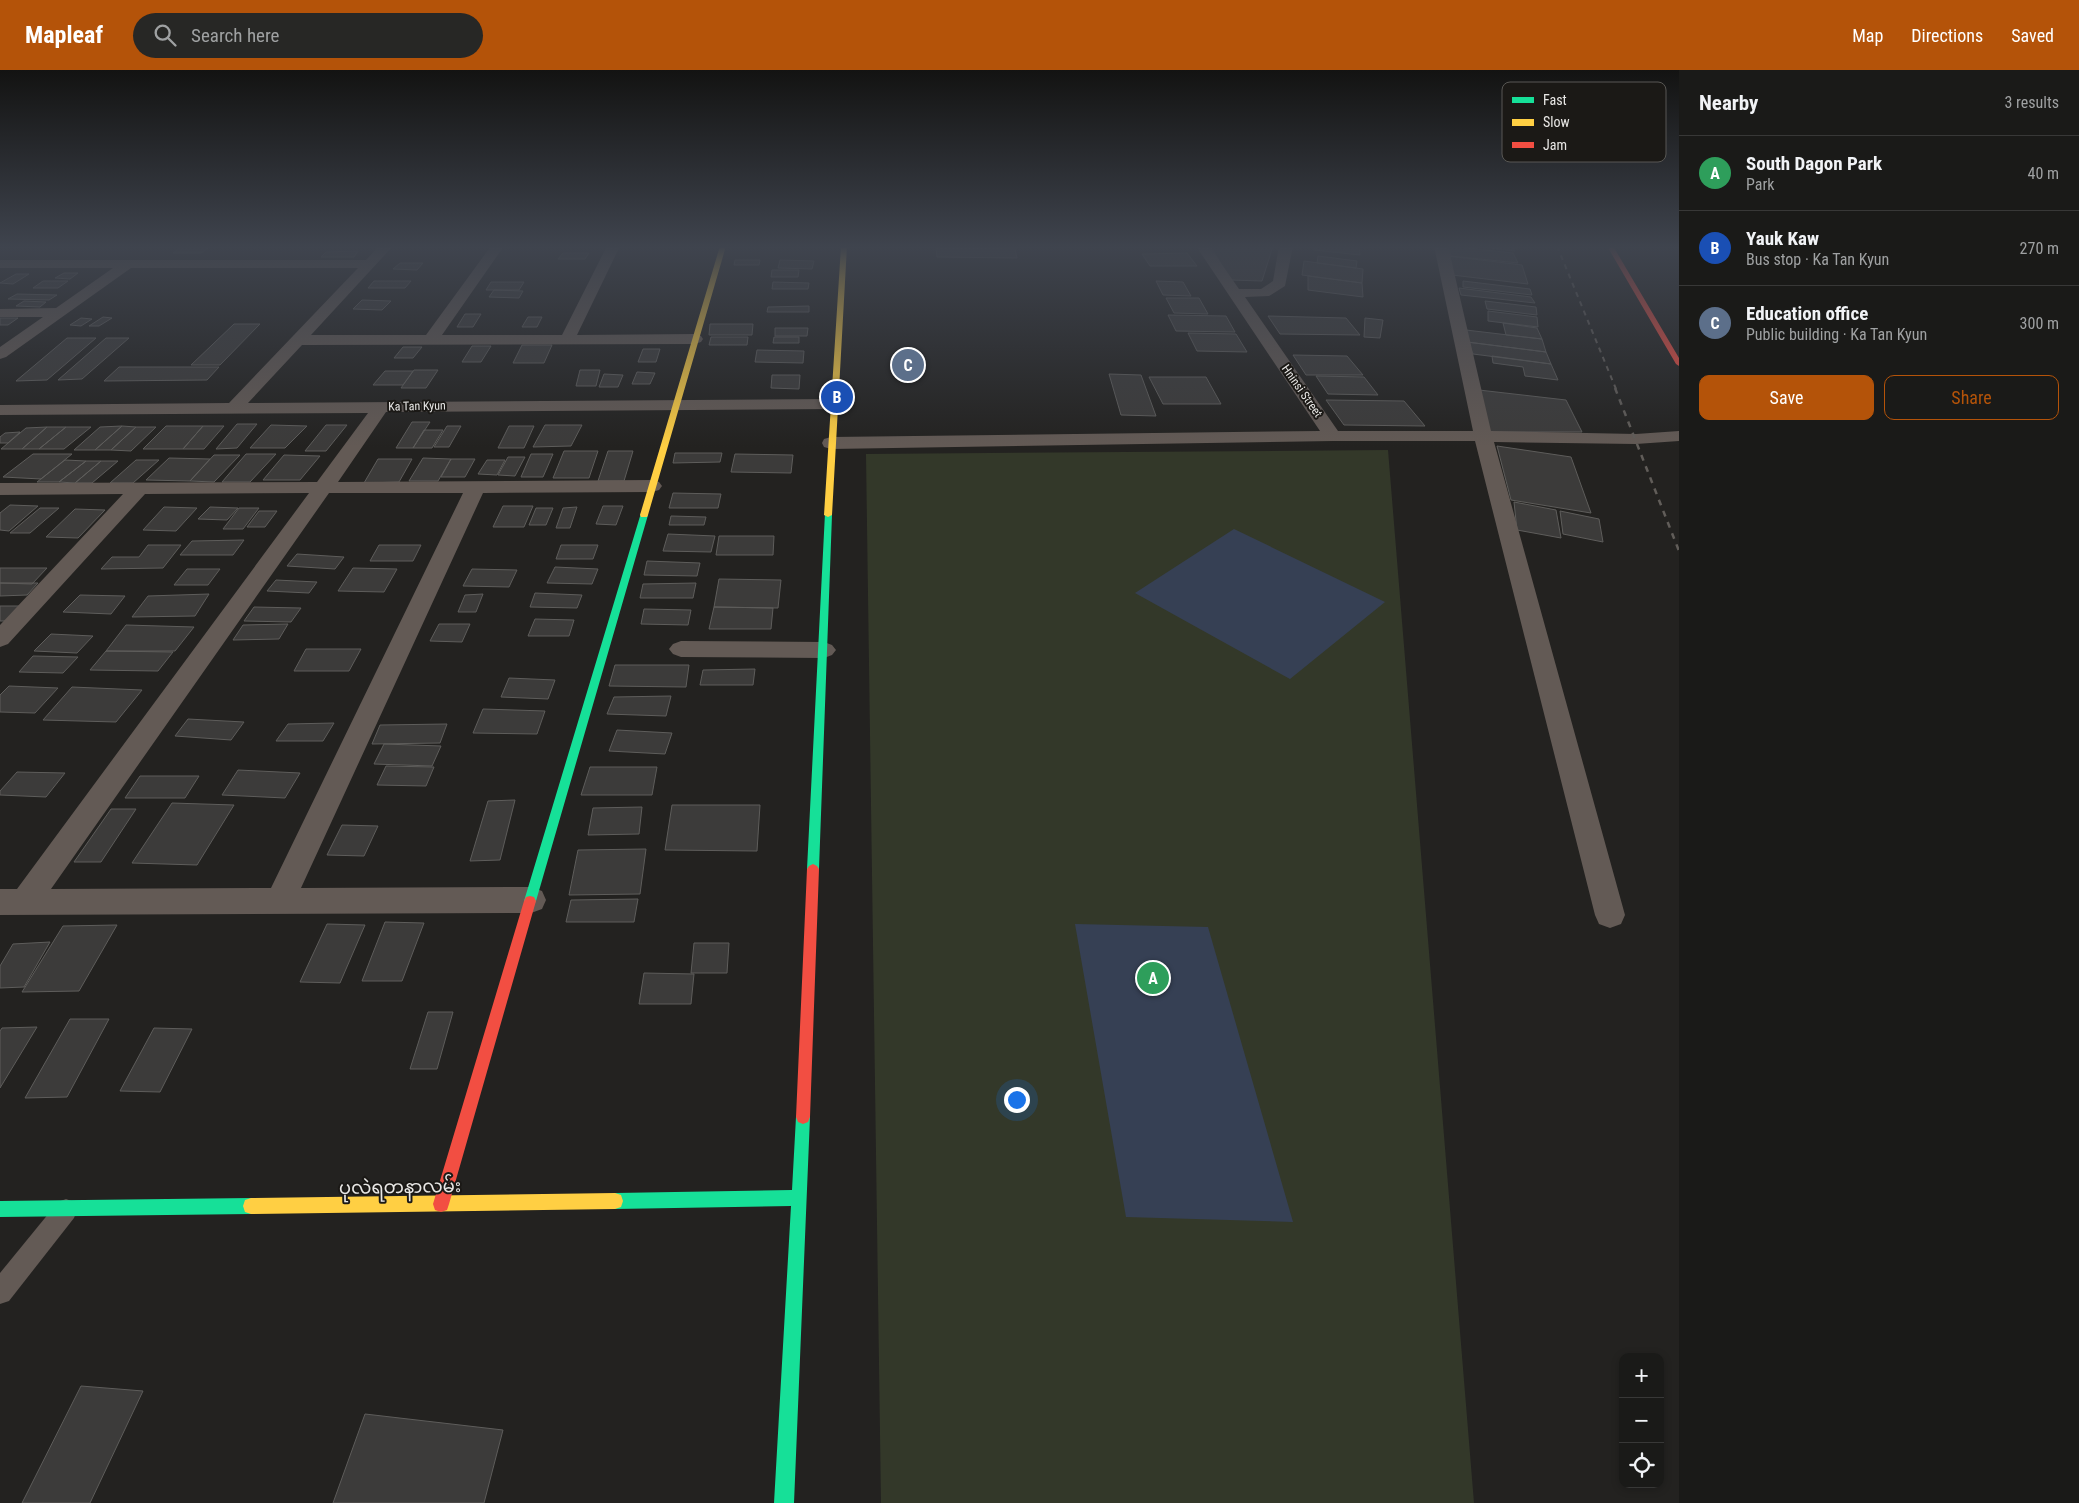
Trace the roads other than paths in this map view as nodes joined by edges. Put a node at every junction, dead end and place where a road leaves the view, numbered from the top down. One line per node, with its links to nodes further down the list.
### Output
1 (58, 313): 14 (street)
2 (324, 313): 10 (street)
3 (450, 313): 13 (street)
4 (581, 313): 11 (street)
5 (703, 313): 12 (street)
6 (840, 313): 17 (street)
7 (1248, 313): 21 (street, Hninsi Street)
8 (1456, 313): 22 (street)
9 (1649, 313): 15 (street)
10 (299, 340): 13 (street); 19 (street)
11 (567, 340): 12 (street); 13 (street)
12 (695, 340): 16 (street)
13 (430, 341)
14 (0, 354)
15 (1679, 364)
16 (676, 404): 17 (street, Ka Tan Kyun); 18 (street, Ka Tan Kyun); 25 (street)
17 (834, 404): 24 (street)
18 (382, 406): 19 (street, Ka Tan Kyun); 28 (street)
19 (234, 408): 20 (street, Ka Tan Kyun)
20 (0, 410)
21 (1333, 436): 22 (street); 24 (street)
22 (1483, 436): 23 (street); 36 (street)
23 (1679, 436)
24 (832, 443): 32 (street)
25 (652, 486): 26 (street); 33 (street)
26 (476, 487): 28 (street); 34 (street)
27 (140, 488): 28 (street); 29 (street); 30 (street)
28 (324, 488): 35 (street)
29 (0, 489)
30 (0, 639)
31 (681, 650): 32 (street)
32 (824, 650): 37 (street)
33 (531, 900): 34 (street); 38 (street)
34 (280, 901): 35 (street)
35 (12, 902)
36 (1610, 915)
37 (800, 1198): 38 (street, ပုလဲရတနာလမ်း); 42 (street)
38 (442, 1204): 39 (street, ပုလဲရတနာလမ်း)
39 (67, 1209): 40 (street, ပုလဲရတနာလမ်း); 41 (lane)
40 (0, 1210)
41 (0, 1292)
42 (784, 1503)

